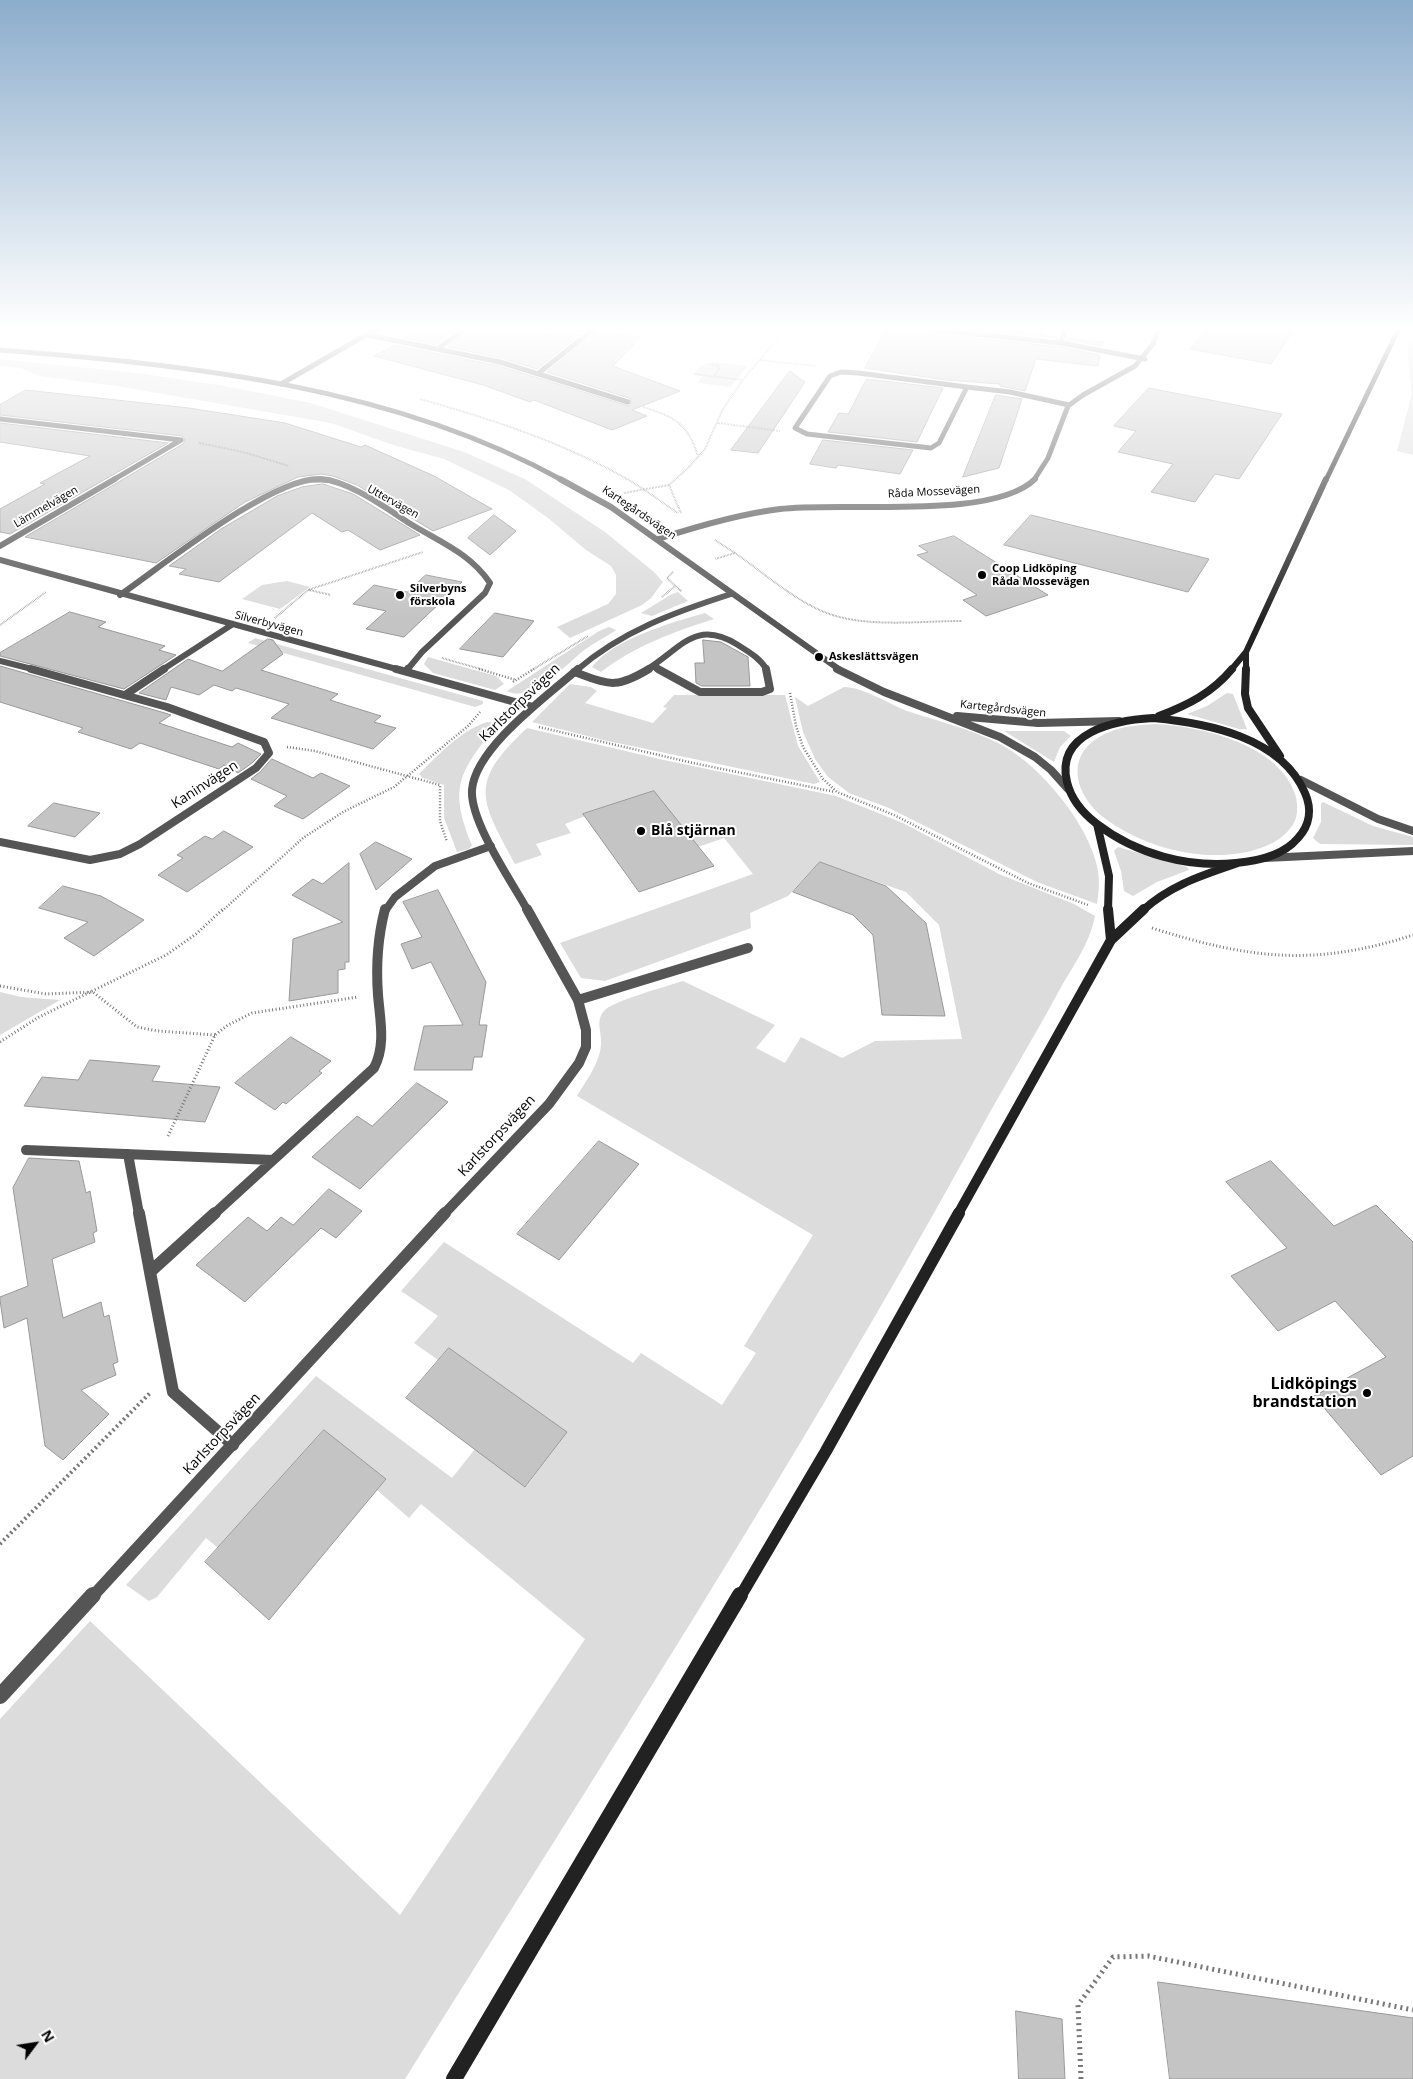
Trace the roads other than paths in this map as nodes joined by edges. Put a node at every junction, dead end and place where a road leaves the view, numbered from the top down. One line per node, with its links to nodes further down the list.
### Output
1 (52, 425): 8 (street, Lämmelvägen)
2 (437, 425): 7 (street, Kartegårdsvägen)
3 (797, 425): 4 (street)
4 (949, 425)
5 (1061, 425): 7 (street, Råda Mossevägen)
6 (1351, 425): 13 (main road)
7 (658, 539): 10 (street, Kartegårdsvägen)
8 (0, 546)
9 (0, 560): 11 (street, Silverbyvägen)
10 (731, 594): 17 (street, Karlstorpsvägen); 20 (street, Kartegårdsvägen)
11 (120, 595): 12 (street, Silverbyvägen); 16 (street, Uttervägen)
12 (233, 624): 16 (street, Silverbyvägen); 18 (street)
13 (1246, 652): 21 (main road); 23 (main road)
14 (0, 661): 18 (street)
15 (654, 666): 15 (street); 17 (street)
16 (407, 672): 19 (street, Silverbyvägen)
17 (574, 672): 19 (street, Karlstorpsvägen)
18 (125, 695): 28 (street, Kaninvägen)
19 (533, 707): 29 (street, Karlstorpsvägen)
20 (941, 713): 22 (street, Kartegårdsvägen); 25 (street, Kartegårdsvägen)
21 (1153, 718): 22 (main road); 23 (main road)
22 (1124, 721): 25 (main road)
23 (1290, 770): 24 (main road)
24 (1300, 780): 27 (street); 31 (main road)
25 (1068, 789): 26 (main road)
26 (1096, 824): 32 (main road); 33 (main road)
27 (1413, 831)
28 (0, 842)
29 (491, 846): 35 (street, Karlstorpsvägen); 38 (street)
30 (1413, 851): 31 (street)
31 (1264, 858): 32 (main road)
32 (1238, 863): 33 (main road)
33 (1111, 940): 42 (main road)
34 (748, 948): 35 (street)
35 (578, 1000): 40 (street, Karlstorpsvägen)
36 (26, 1150): 37 (street)
37 (128, 1154): 38 (street); 39 (street)
38 (273, 1160): 39 (street)
39 (150, 1272): 40 (street)
40 (233, 1445): 41 (street, Karlstorpsvägen)
41 (0, 1696)
42 (454, 2079)

